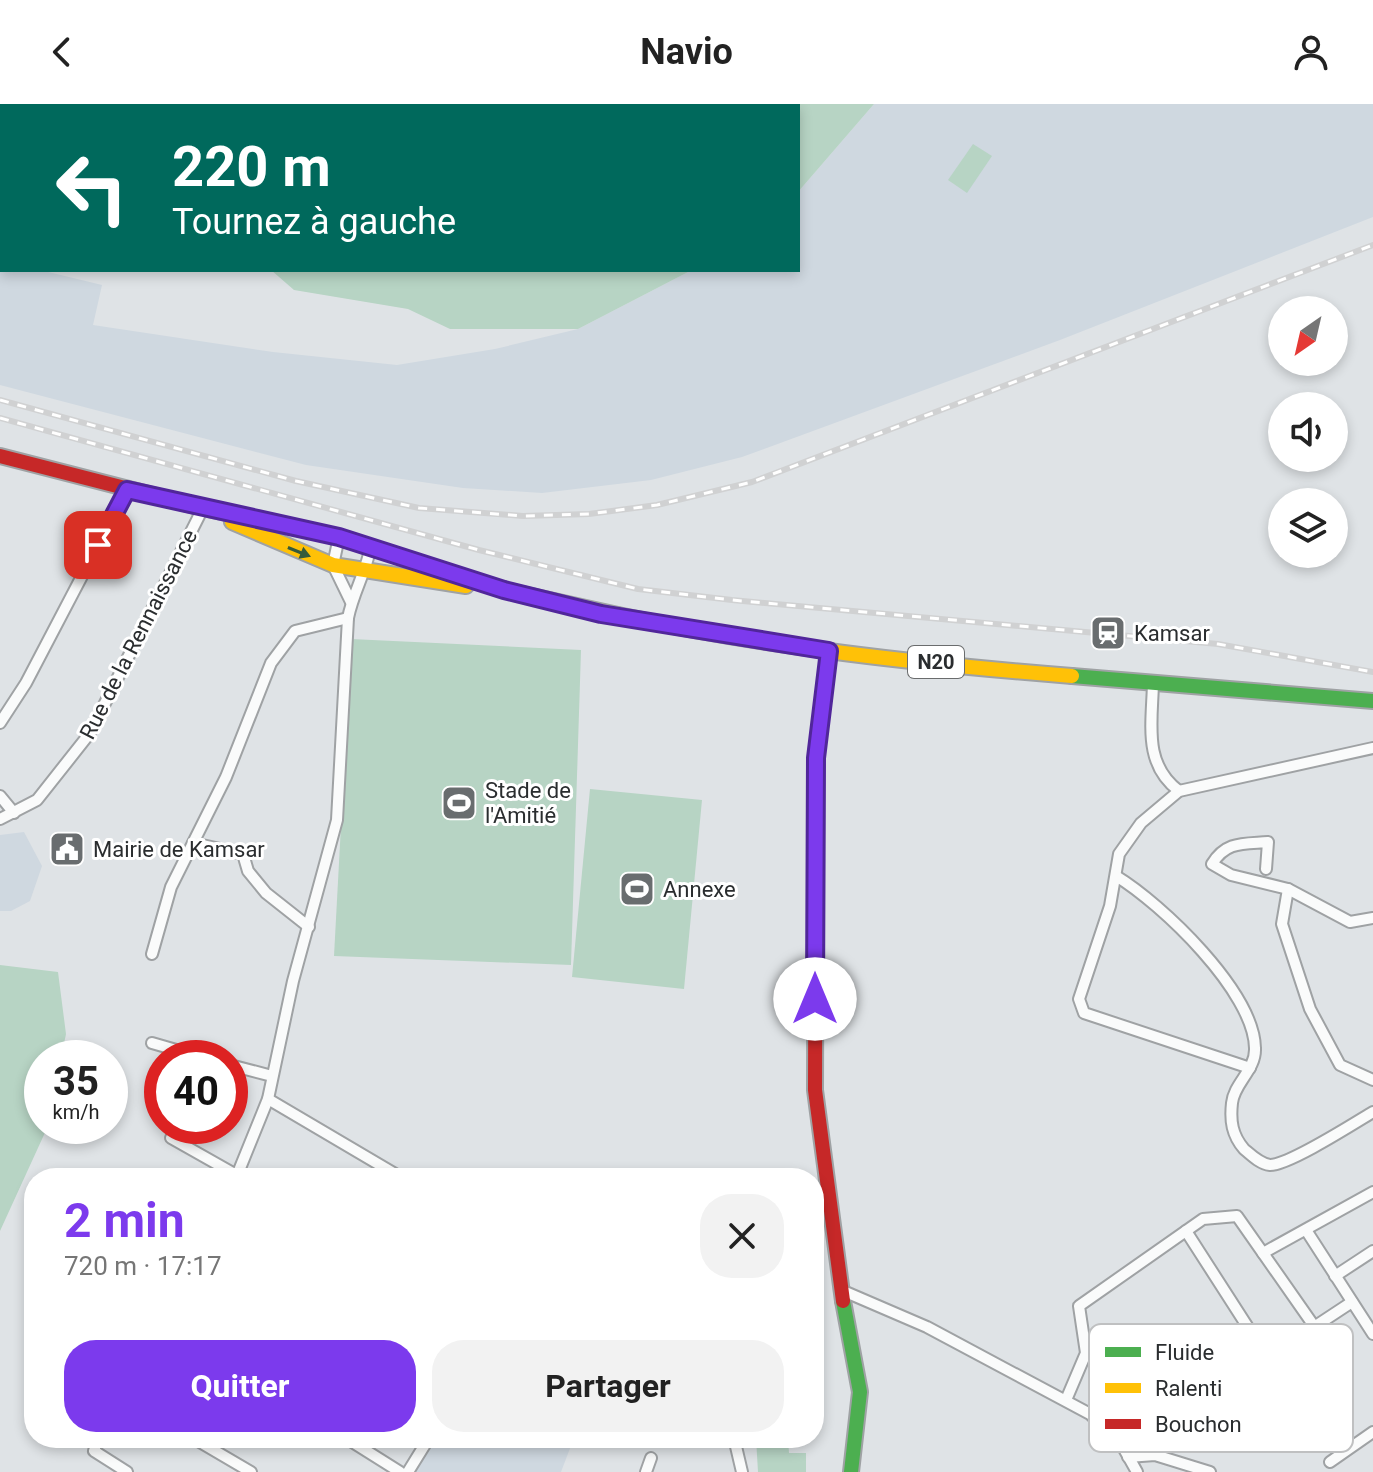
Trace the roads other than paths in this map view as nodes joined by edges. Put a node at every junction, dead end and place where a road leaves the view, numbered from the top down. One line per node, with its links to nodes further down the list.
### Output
1 (0, 456): 2 (main road)
2 (127, 490): 3 (main road); 14 (street)
3 (203, 508): 4 (main road, N20); 6 (main road, N20, one-way to 6); 18 (street, Rue de la Rennaissance)
4 (339, 537): 5 (main road, N20); 6 (street)
5 (371, 546): 7 (street); 8 (main road, N20)
6 (333, 565): 7 (main road, N20); 9 (street)
7 (366, 572): 8 (main road, N20); 9 (street)
8 (504, 590): 11 (main road, N20)
9 (351, 602): 10 (street)
10 (348, 618): 20 (street); 25 (street)
11 (829, 651): 12 (main road, N20); 43 (main road)
12 (1153, 683): 13 (main road, N20); 16 (street)
13 (1373, 701)
14 (0, 723)
15 (1373, 748): 16 (street)
16 (1179, 791): 22 (street)
17 (0, 796): 18 (street)
18 (14, 813): 19 (street, Rue de la Rennaissance)
19 (0, 819)
20 (193, 843): 25 (street); 26 (street)
21 (1266, 869): 23 (street)
22 (1116, 876): 27 (street); 27 (street)
23 (1288, 889): 24 (street); 30 (street)
24 (1373, 918)
25 (309, 927): 29 (street)
26 (152, 954)
27 (1250, 1068): 32 (street)
28 (248, 1070): 29 (street)
29 (272, 1076): 31 (street)
30 (1373, 1080)
31 (268, 1099): 35 (street); 36 (street)
32 (1373, 1112)
33 (181, 1144): 34 (street)
34 (223, 1168)
35 (241, 1168)
36 (385, 1168)
37 (1373, 1192): 38 (street)
38 (1306, 1230): 41 (street); 42 (street)
39 (1186, 1231): 41 (street); 45 (street); 49 (street)
40 (1373, 1251): 42 (street)
41 (1263, 1253): 46 (street)
42 (1335, 1276): 44 (street)
43 (841, 1290): 49 (street); 69 (main road)
44 (1352, 1302): 47 (street); 48 (street)
45 (1246, 1324)
46 (1313, 1324)
47 (1317, 1324)
48 (1373, 1334)
49 (1066, 1400): 50 (street)
50 (1089, 1413)
51 (1373, 1432): 52 (street)
52 (1353, 1446)
53 (95, 1448): 63 (street)
54 (210, 1448): 64 (street)
55 (362, 1448): 65 (street)
56 (423, 1448): 66 (street)
57 (736, 1448): 68 (street)
58 (1124, 1452): 60 (street)
59 (1344, 1452): 62 (street)
60 (1128, 1457): 70 (street); 71 (street)
61 (651, 1458): 67 (street)
62 (1330, 1462)
63 (127, 1472)
64 (251, 1472)
65 (400, 1472)
66 (408, 1472)
67 (646, 1472)
68 (742, 1472)
69 (851, 1472)
70 (1137, 1472)
71 (1210, 1472)

